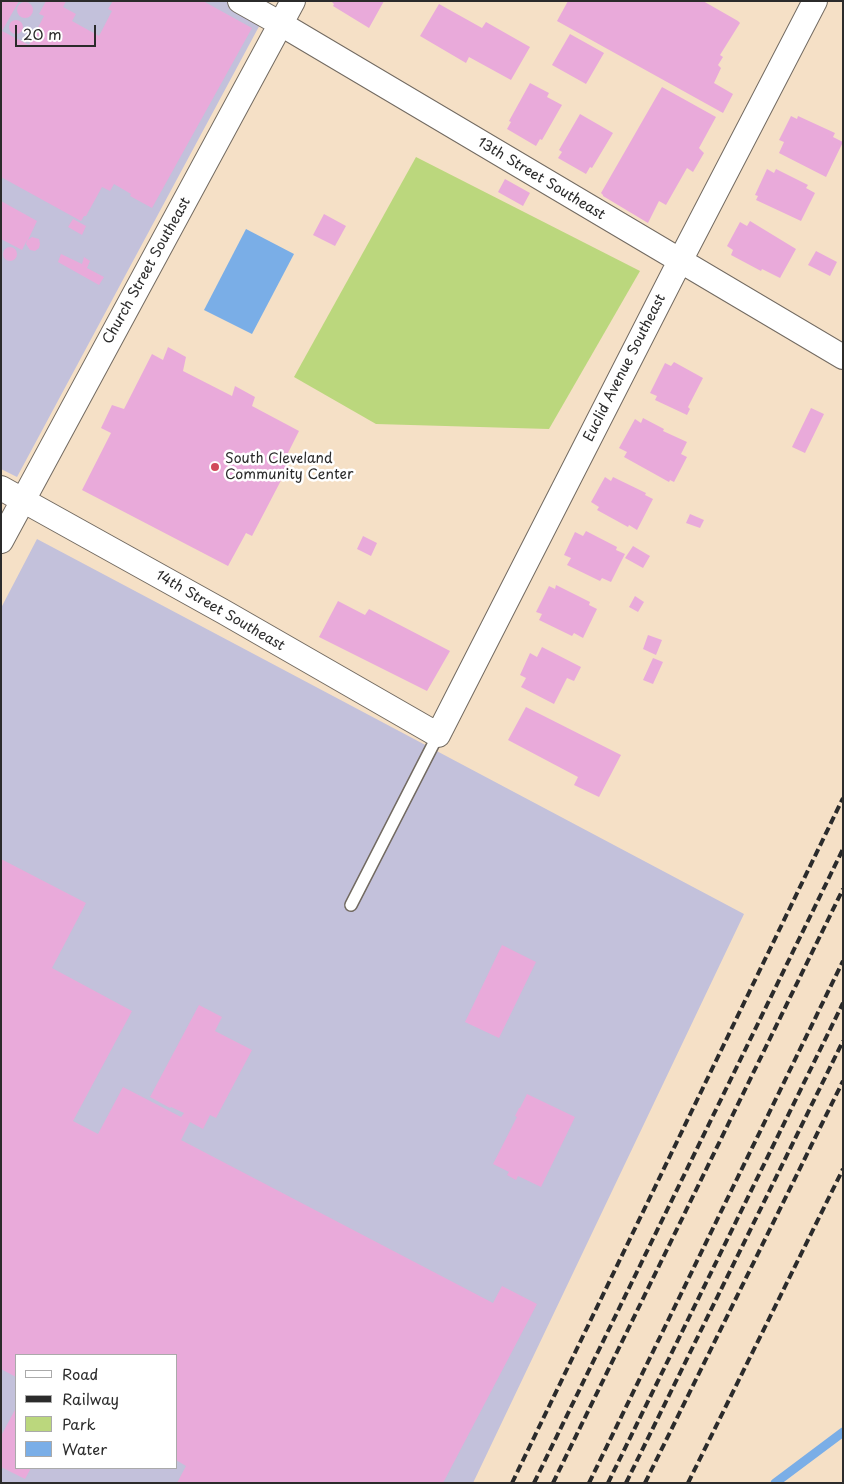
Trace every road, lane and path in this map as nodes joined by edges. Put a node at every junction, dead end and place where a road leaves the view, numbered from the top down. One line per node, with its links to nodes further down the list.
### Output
1 (240, 1): 4 (street, 13th Street Southeast)
2 (293, 1): 4 (street, Church Street Southeast)
3 (815, 1): 5 (street, Euclid Avenue Southeast)
4 (281, 24): 5 (street, 13th Street Southeast); 8 (street, Church Street Southeast)
5 (680, 261): 6 (street, 13th Street Southeast); 10 (street, Euclid Avenue Southeast)
6 (843, 357)
7 (1, 488): 8 (street, 14th Street Southeast)
8 (23, 500): 9 (street, Church Street Southeast); 10 (street, 14th Street Southeast)
9 (1, 541)
10 (438, 735): 11 (lane)
11 (351, 905)

